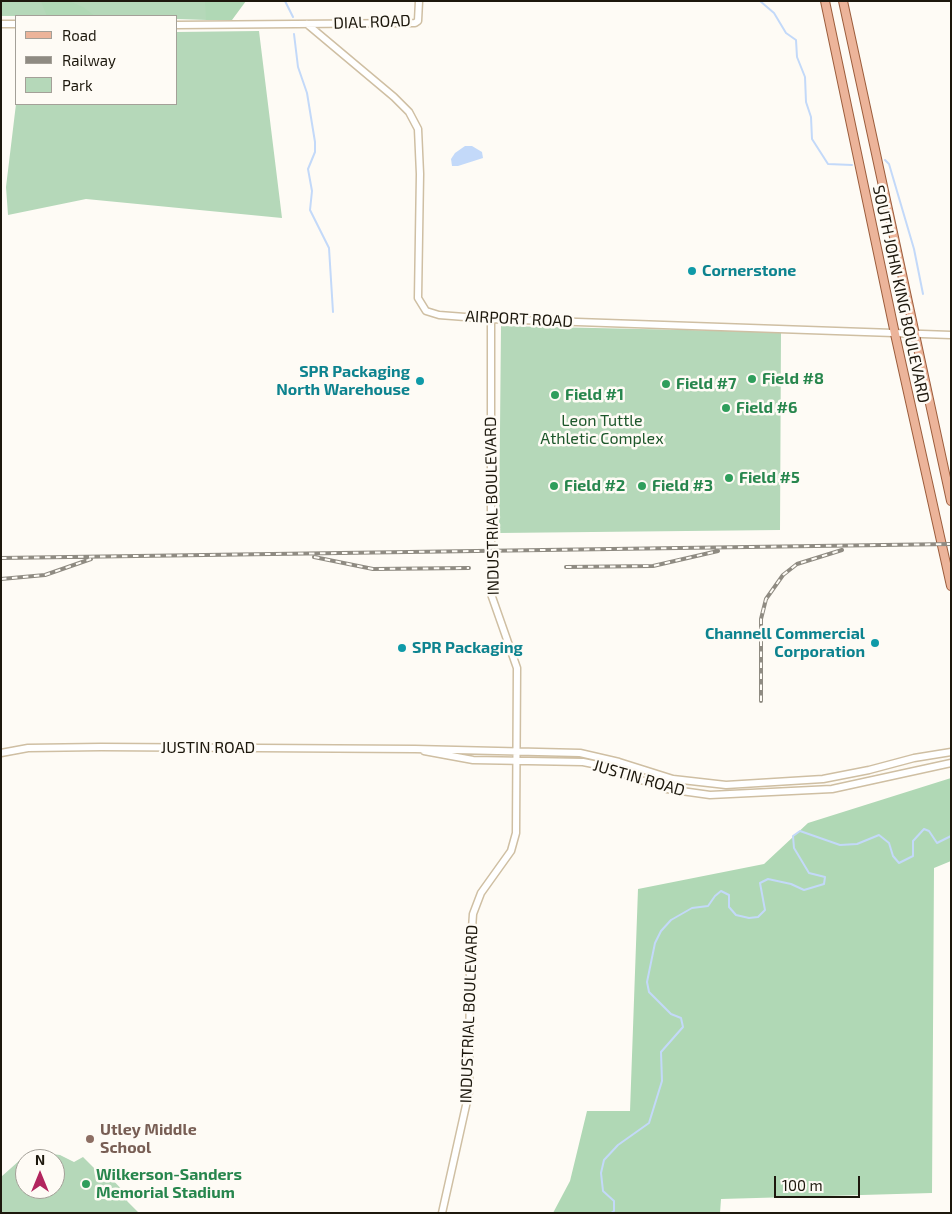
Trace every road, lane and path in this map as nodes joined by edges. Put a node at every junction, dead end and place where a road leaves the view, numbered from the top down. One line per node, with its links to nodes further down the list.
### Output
1 (419, 1): 6 (street, DIAL ROAD)
2 (843, 2): 3 (main road); 10 (main road, SOUTH JOHN KING BOULEVARD)
3 (826, 4): 9 (main road, SOUTH JOHN KING BOULEVARD)
4 (1, 24): 5 (street)
5 (15, 24)
6 (307, 24): 7 (street); 8 (street, AIRPORT ROAD)
7 (178, 25)
8 (491, 319): 9 (street, AIRPORT ROAD); 15 (street, INDUSTRIAL BOULEVARD)
9 (894, 334): 10 (street, AIRPORT ROAD); 13 (main road, SOUTH JOHN KING BOULEVARD)
10 (915, 334): 11 (street, AIRPORT ROAD); 12 (main road, SOUTH JOHN KING BOULEVARD)
11 (951, 335)
12 (951, 501)
13 (951, 586)
14 (416, 749): 15 (street, JUSTIN ROAD); 17 (street, JUSTIN ROAD); 18 (street, JUSTIN ROAD)
15 (517, 751): 18 (street, INDUSTRIAL BOULEVARD); 19 (street, JUSTIN ROAD)
16 (951, 752): 19 (street, JUSTIN ROAD)
17 (1, 753)
18 (517, 760): 21 (street, JUSTIN ROAD); 22 (street, INDUSTRIAL BOULEVARD)
19 (619, 762): 21 (street)
20 (951, 763): 21 (street, JUSTIN ROAD)
21 (616, 771)
22 (442, 1213)

